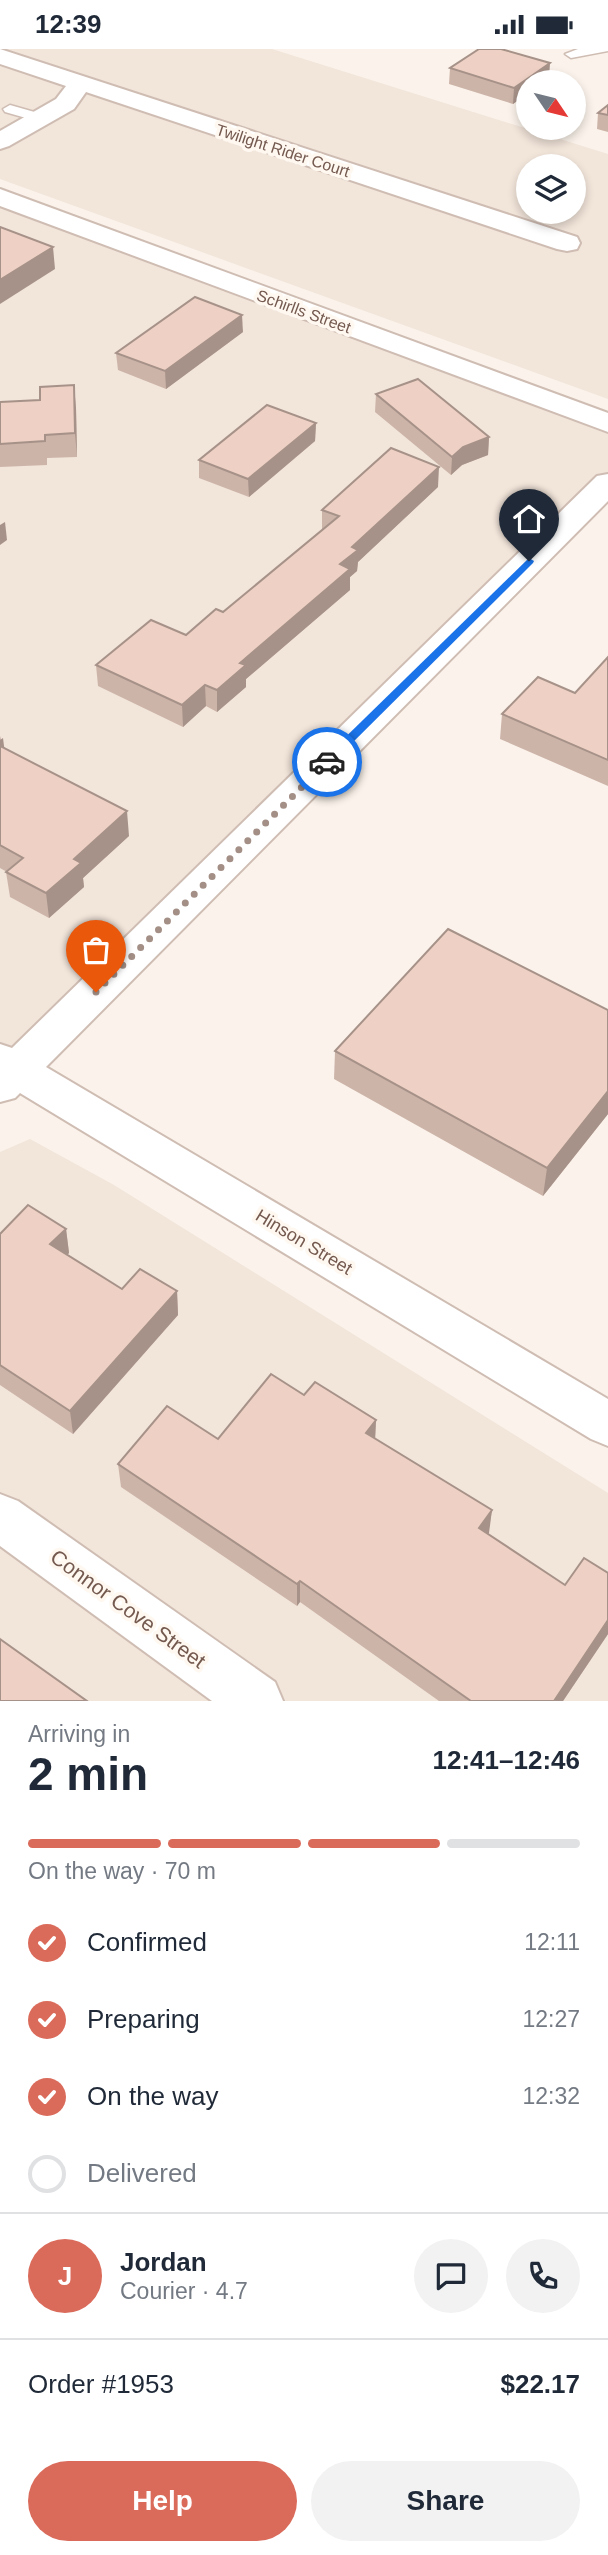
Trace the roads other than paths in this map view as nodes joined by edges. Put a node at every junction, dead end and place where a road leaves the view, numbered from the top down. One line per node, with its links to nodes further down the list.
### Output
1 (603, 49): 2 (lane)
2 (571, 54)
3 (0, 56): 4 (street, Twilight Rider Court)
4 (81, 83): 5 (street); 6 (street); 9 (street, Twilight Rider Court)
5 (5, 111): 6 (lane)
6 (40, 118): 7 (street)
7 (0, 141)
8 (0, 198): 10 (street, Schirlls Street)
9 (567, 243)
10 (608, 423)
11 (608, 483): 12 (street)
12 (6, 1072): 13 (street, Hinson Street)
13 (608, 1424)
14 (0, 1517): 15 (street, Connor Cove Street)
15 (256, 1701)

